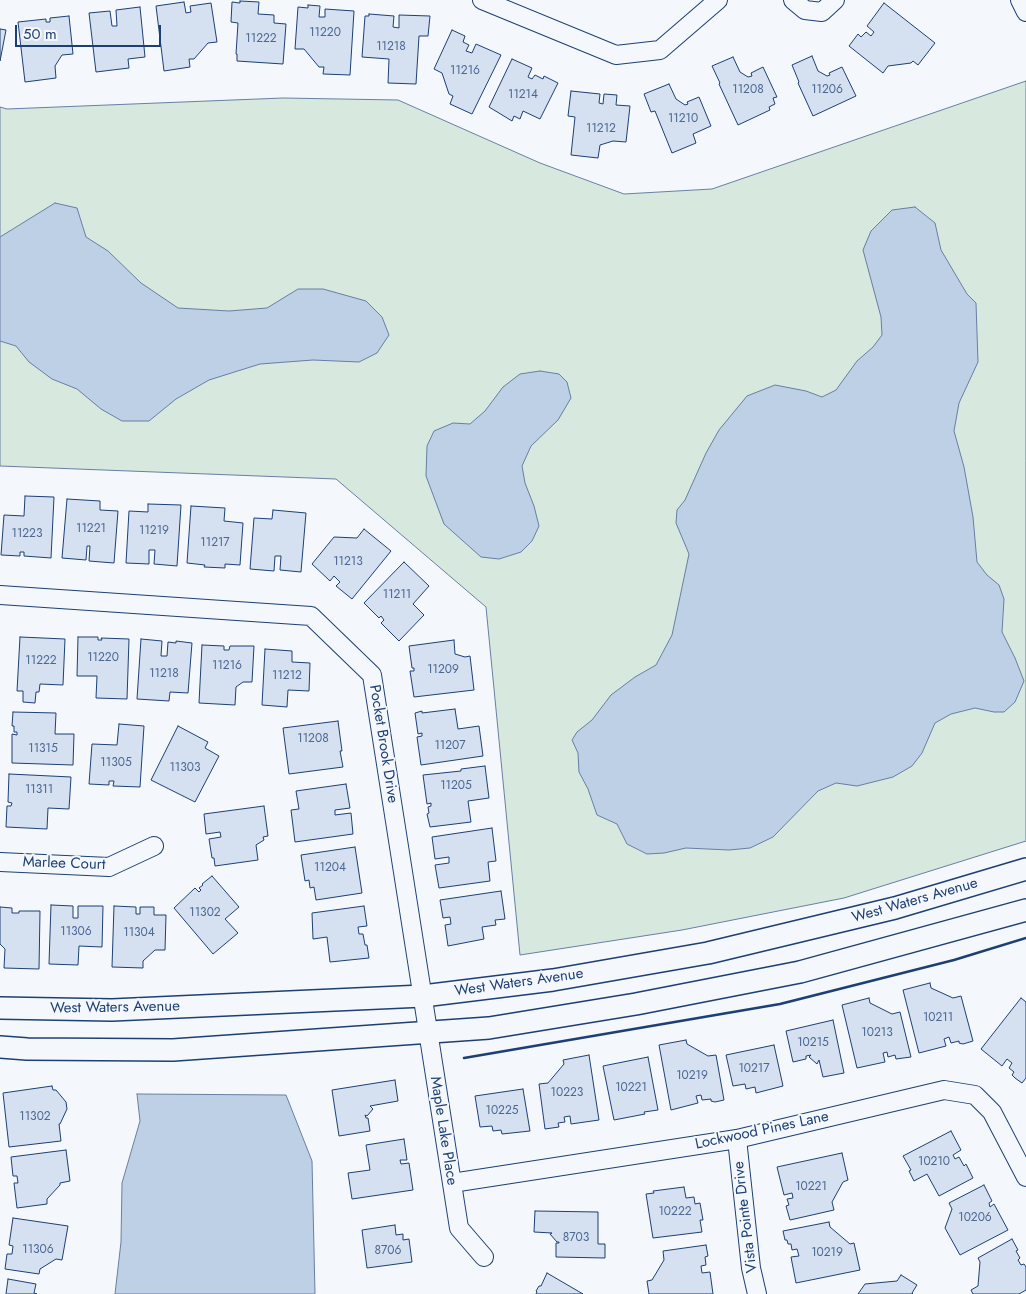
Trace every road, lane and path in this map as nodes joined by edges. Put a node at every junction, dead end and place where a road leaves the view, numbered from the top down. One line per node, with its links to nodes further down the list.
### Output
1 (482, 0): 2 (street)
2 (718, 0)
3 (793, 0): 4 (street)
4 (835, 0)
5 (1020, 0): 6 (street)
6 (1026, 12)
7 (0, 595): 12 (street, Pocket Brook Drive)
8 (154, 846): 9 (street, Marlee Court)
9 (0, 862)
10 (1026, 869): 12 (street, West Waters Avenue)
11 (1026, 910): 14 (street)
12 (423, 996): 13 (street, West Waters Avenue); 14 (street, Maple Lake Place)
13 (0, 1008)
14 (427, 1033): 15 (street); 18 (street, Maple Lake Place)
15 (0, 1047)
16 (737, 1139): 17 (street, Lockwood Pines Lane); 18 (street, Lockwood Pines Lane); 20 (street, Vista Pointe Drive)
17 (1026, 1177)
18 (452, 1183): 19 (street, Maple Lake Place)
19 (484, 1257)
20 (757, 1294)

